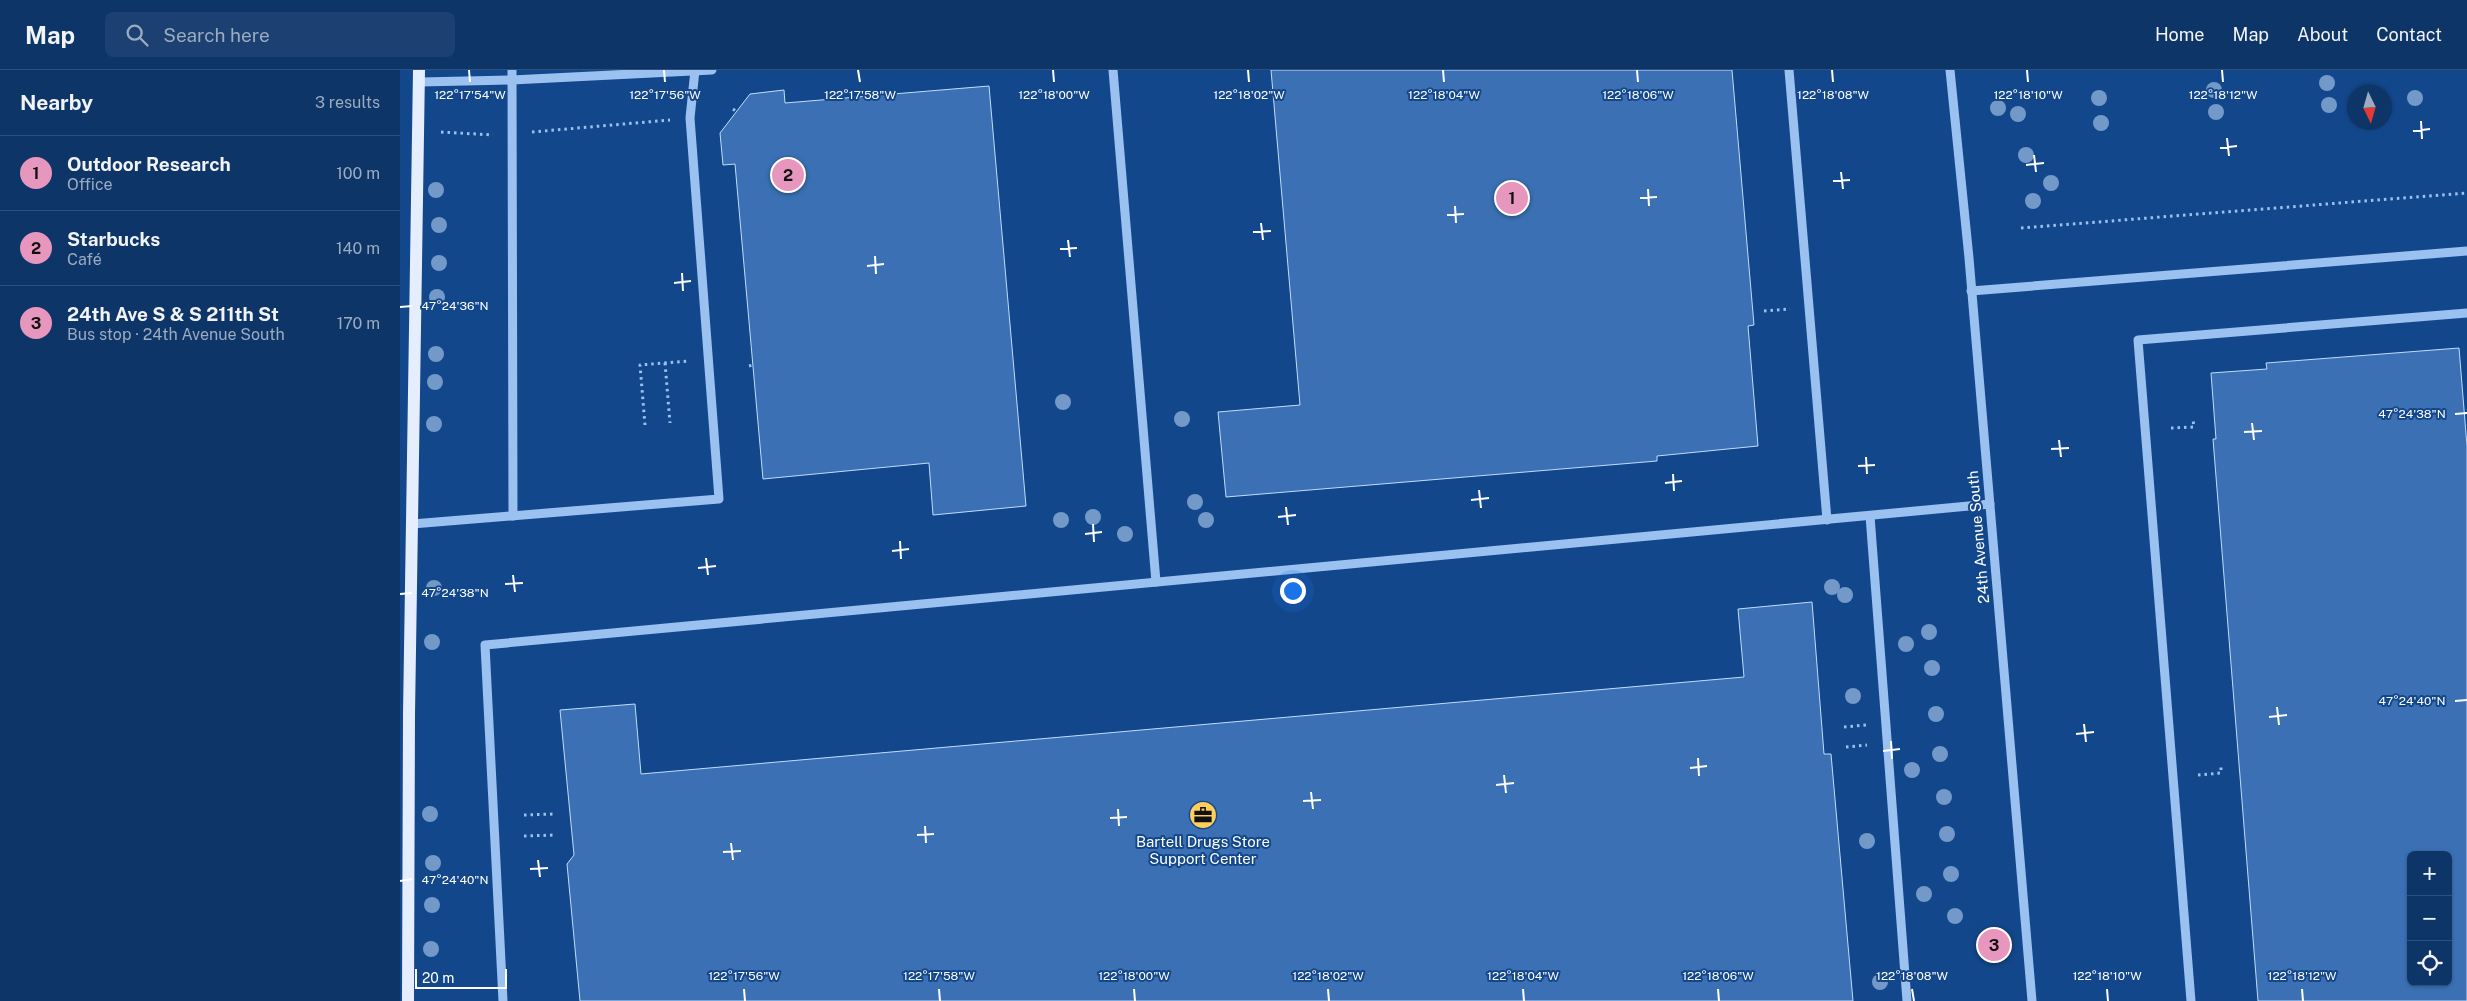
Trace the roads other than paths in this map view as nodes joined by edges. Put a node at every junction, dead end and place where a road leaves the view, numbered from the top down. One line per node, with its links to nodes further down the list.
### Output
1 (712, 70): 5 (street)
2 (1113, 70): 16 (street)
3 (1789, 70): 14 (street)
4 (1950, 70): 9 (street, 24th Avenue South)
5 (695, 71): 6 (street); 12 (street)
6 (512, 75): 7 (street); 12 (street)
7 (420, 76): 15 (main road)
8 (2467, 251): 9 (street)
9 (1971, 291): 11 (street, 24th Avenue South)
10 (2467, 313): 21 (street)
11 (1990, 504): 13 (street); 20 (street, 24th Avenue South)
12 (512, 516): 15 (street)
13 (1870, 516): 14 (street); 19 (street)
14 (1827, 520): 16 (street)
15 (412, 524): 17 (main road)
16 (1156, 582): 18 (street)
17 (408, 1001)
18 (503, 1001)
19 (1907, 1001)
20 (2032, 1001)
21 (2191, 1001)

